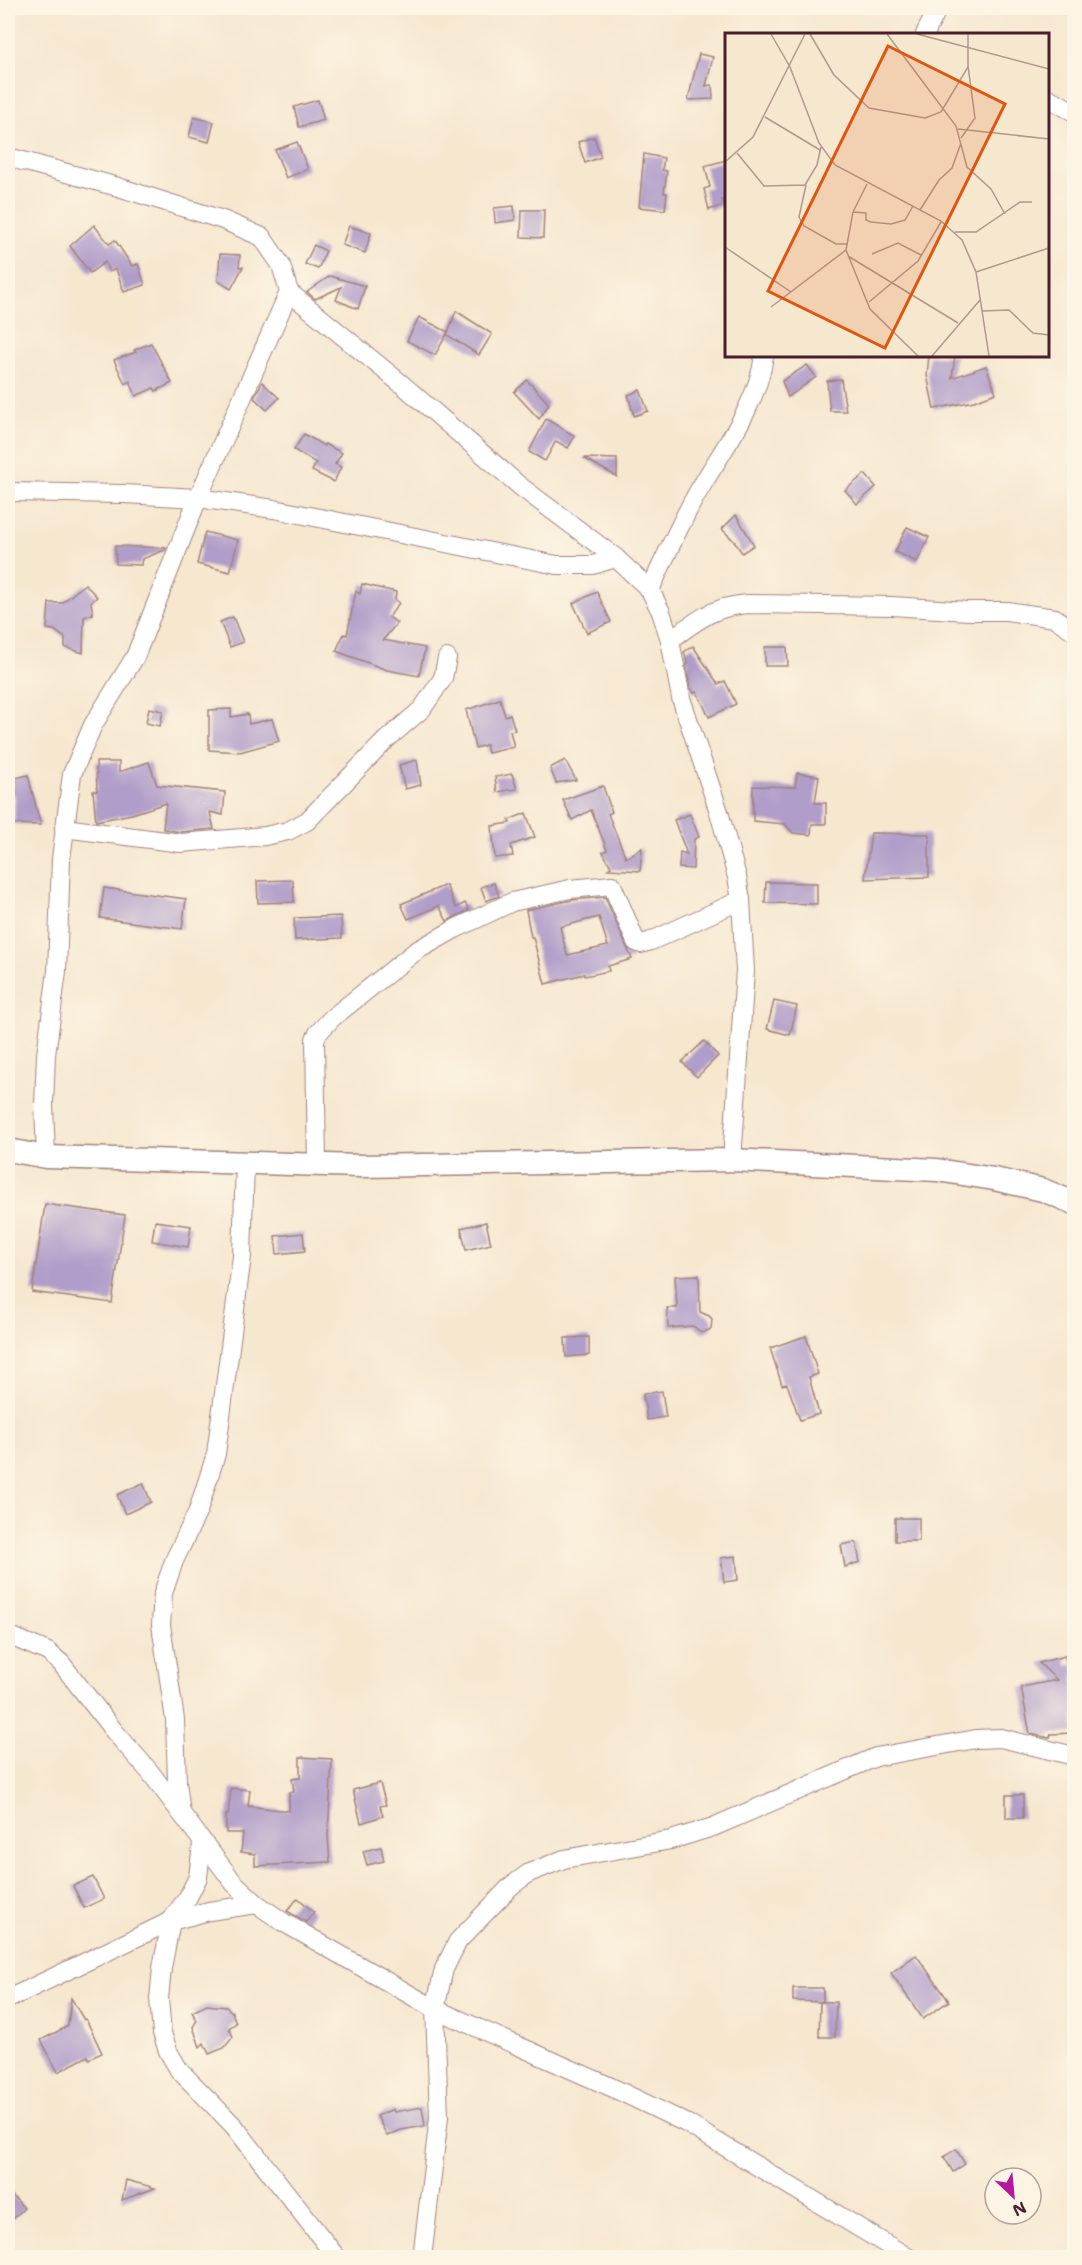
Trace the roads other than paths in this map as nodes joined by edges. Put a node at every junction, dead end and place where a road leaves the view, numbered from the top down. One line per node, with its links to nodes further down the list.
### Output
1 (938, 8): 2 (street)
2 (926, 33)
3 (1049, 99): 4 (street)
4 (1074, 112)
5 (8, 157): 6 (street)
6 (289, 292): 9 (street); 10 (street)
7 (765, 357): 11 (street)
8 (8, 492): 9 (street)
9 (198, 498): 10 (street); 15 (street)
10 (616, 558): 11 (street)
11 (650, 590): 13 (street)
12 (1074, 631): 13 (street)
13 (669, 640): 16 (street)
14 (447, 658): 15 (street)
15 (64, 828): 18 (street)
16 (742, 909): 19 (street); 21 (street)
17 (8, 1150): 18 (main road)
18 (46, 1157): 20 (main road)
19 (732, 1160): 21 (main road); 22 (main road)
20 (245, 1162): 21 (main road); 25 (street)
21 (317, 1165)
22 (1074, 1203)
23 (8, 1635): 25 (street)
24 (1074, 1756): 30 (street)
25 (181, 1814): 26 (street)
26 (202, 1844): 27 (street); 28 (street)
27 (257, 1904): 28 (street); 30 (street)
28 (171, 1921): 29 (street); 31 (street)
29 (8, 1998)
30 (435, 2009): 32 (street); 33 (street)
31 (338, 2258)
32 (422, 2258)
33 (909, 2258)

